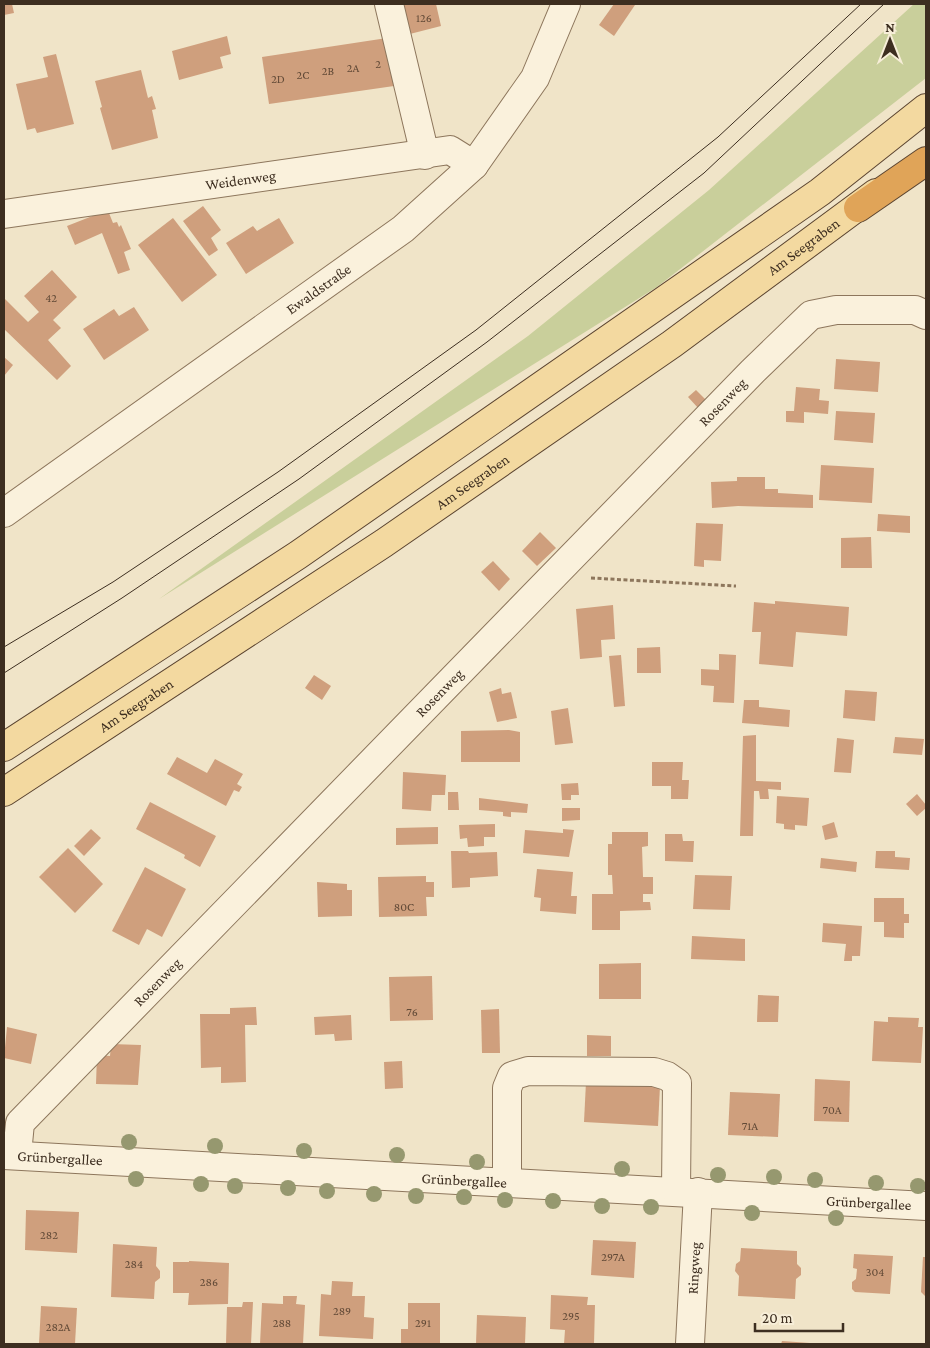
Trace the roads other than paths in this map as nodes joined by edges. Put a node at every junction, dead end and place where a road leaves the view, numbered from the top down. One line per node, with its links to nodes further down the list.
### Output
1 (389, 4): 5 (street)
2 (566, 4): 7 (street, Ewaldstraße)
3 (926, 108): 12 (main road)
4 (926, 150): 8 (main road, Am Seegraben)
5 (425, 155): 7 (street, Weidenweg); 9 (street, Weidenweg)
6 (926, 161): 8 (highway)
7 (474, 165): 11 (street, Ewaldstraße)
8 (858, 208): 13 (main road, Am Seegraben)
9 (4, 214)
10 (921, 312): 14 (street, Rosenweg)
11 (4, 513)
12 (4, 747)
13 (4, 792)
14 (10, 1155): 15 (street, Grünbergallee)
15 (507, 1181): 16 (street, Grünbergallee); 16 (street, Ringweg)
16 (687, 1191): 17 (street, Grünbergallee); 18 (street, Ringweg)
17 (926, 1206)
18 (690, 1344)

